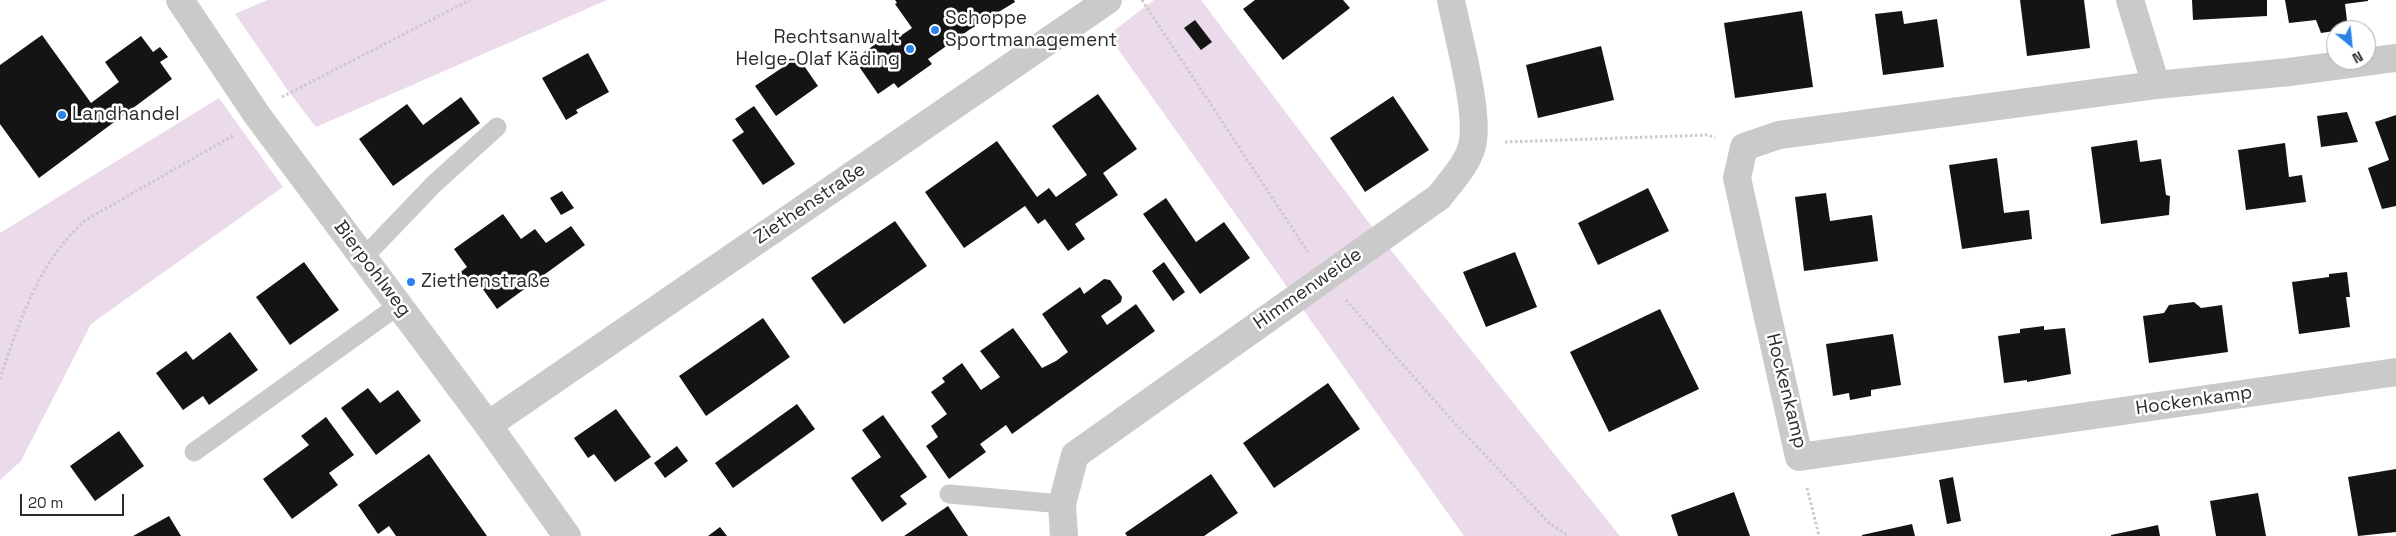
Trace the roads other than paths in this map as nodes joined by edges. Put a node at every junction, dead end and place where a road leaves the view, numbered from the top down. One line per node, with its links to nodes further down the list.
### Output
1 (180, 0): 8 (street, Bierpohlweg)
2 (1108, 0): 11 (street, Ziethenstraße)
3 (1451, 0): 14 (street, Himmenweide)
4 (2130, 0): 6 (street)
5 (2396, 58): 6 (street)
6 (2156, 85): 10 (street, Hockenkamp)
7 (497, 127): 8 (lane)
8 (363, 258): 9 (street, Bierpohlweg)
9 (399, 305): 11 (street, Bierpohlweg); 12 (lane)
10 (2396, 372)
11 (488, 425): 15 (street, Bierpohlweg)
12 (194, 452)
13 (949, 494): 14 (lane)
14 (1062, 504): 16 (street, Himmenweide)
15 (567, 536)
16 (1064, 536)

